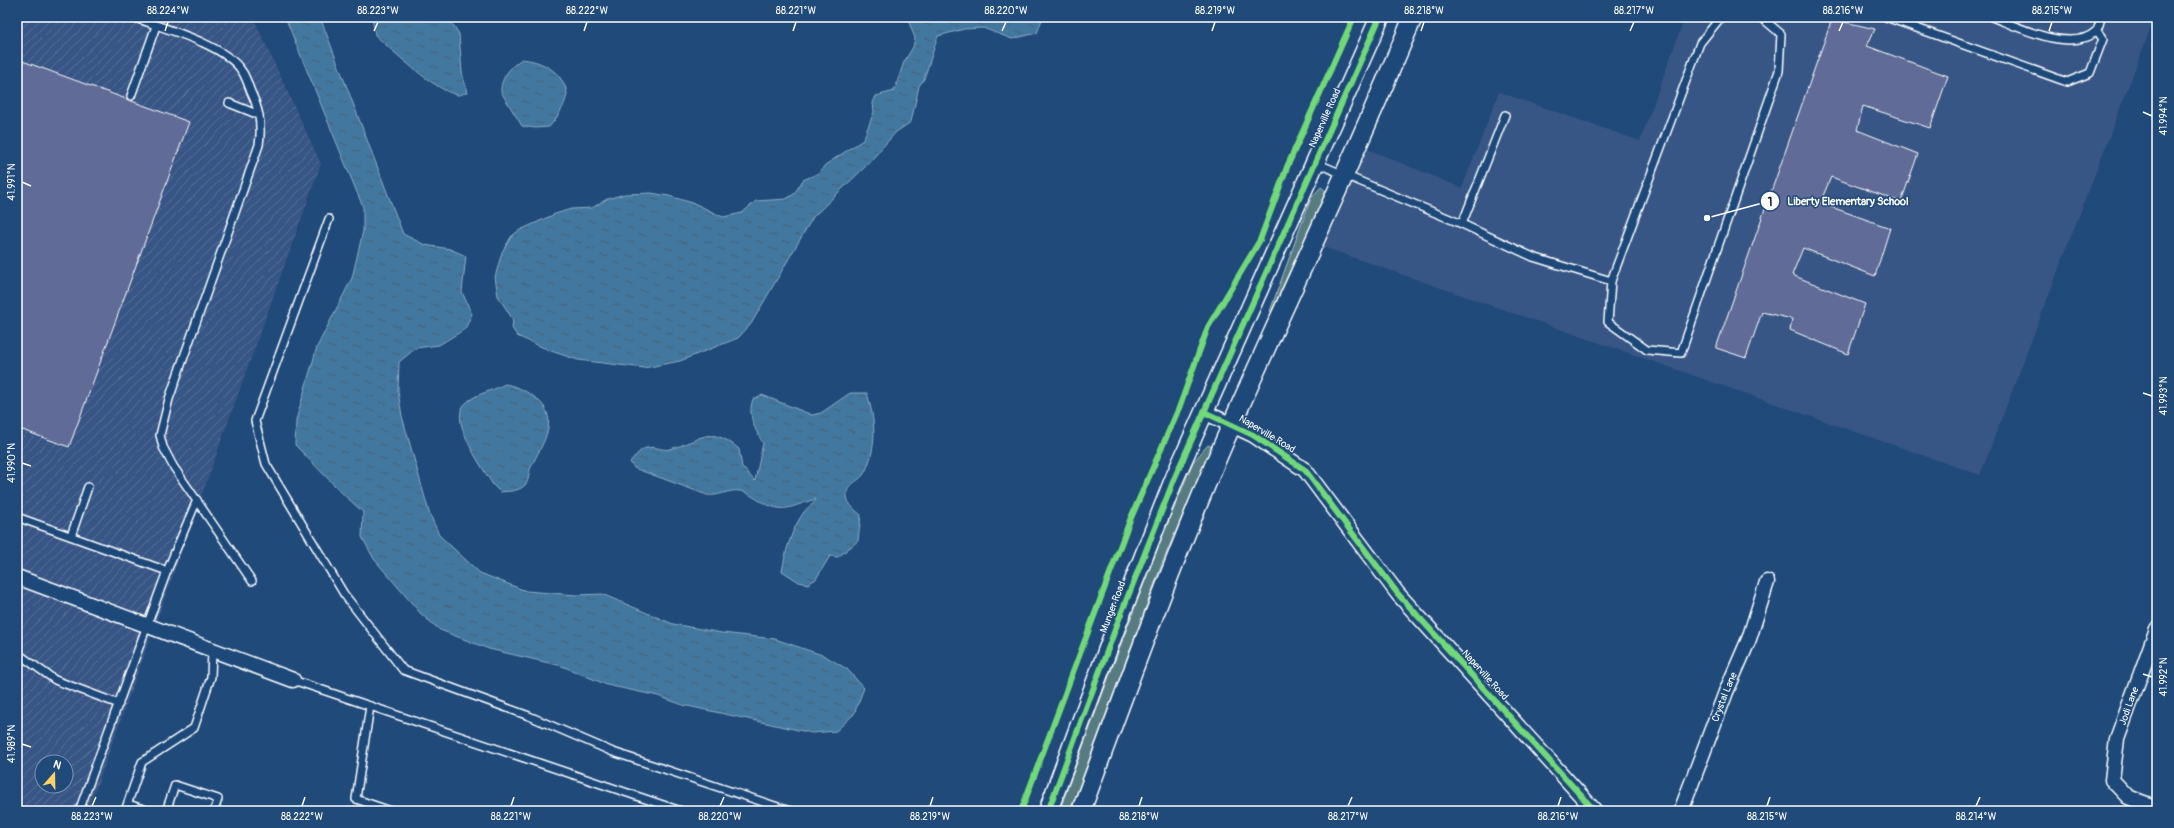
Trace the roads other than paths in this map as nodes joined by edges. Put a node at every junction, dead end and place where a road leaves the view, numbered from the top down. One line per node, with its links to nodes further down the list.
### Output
1 (133, 17): 9 (lane)
2 (1380, 17): 15 (street, Naperville Road)
3 (1413, 17): 16 (street, Naperville Road)
4 (1721, 17): 19 (lane)
5 (1761, 17): 19 (lane)
6 (1886, 17): 10 (lane)
7 (1992, 17): 10 (lane)
8 (2102, 17): 10 (lane)
9 (156, 26): 11 (lane); 13 (lane)
10 (2096, 31)
11 (131, 96)
12 (229, 104): 13 (lane)
13 (259, 115): 23 (lane)
14 (1505, 115): 18 (lane)
15 (1316, 163): 16 (lane); 20 (street, Naperville Road)
16 (1344, 176): 18 (lane); 21 (street, Naperville Road)
17 (329, 219): 45 (lane)
18 (1462, 224): 19 (lane)
19 (1611, 281)
20 (1204, 412): 21 (street, Naperville Road); 46 (street, Munger Road)
21 (1232, 424): 47 (street); 48 (street, Naperville Road)
22 (88, 487): 25 (lane)
23 (197, 500): 26 (lane); 28 (lane)
24 (17, 517): 25 (lane)
25 (71, 536): 26 (lane)
26 (167, 571): 30 (lane)
27 (17, 577): 30 (street)
28 (252, 581)
29 (1767, 582): 49 (street, Crystal Lane)
30 (148, 626): 32 (street); 35 (lane)
31 (2157, 629): 38 (street, Jodi Lane)
32 (212, 650): 34 (street); 37 (lane)
33 (17, 653): 35 (lane)
34 (293, 680): 36 (lane)
35 (119, 704): 39 (lane)
36 (370, 706): 43 (lane); 44 (lane)
37 (127, 807): 40 (lane)
38 (2157, 808)
39 (79, 811)
40 (149, 811)
41 (166, 811): 42 (lane)
42 (214, 811)
43 (391, 811)
44 (681, 811)
45 (790, 811)
46 (1048, 811)
47 (1081, 811)
48 (1595, 811)
49 (1681, 811)

